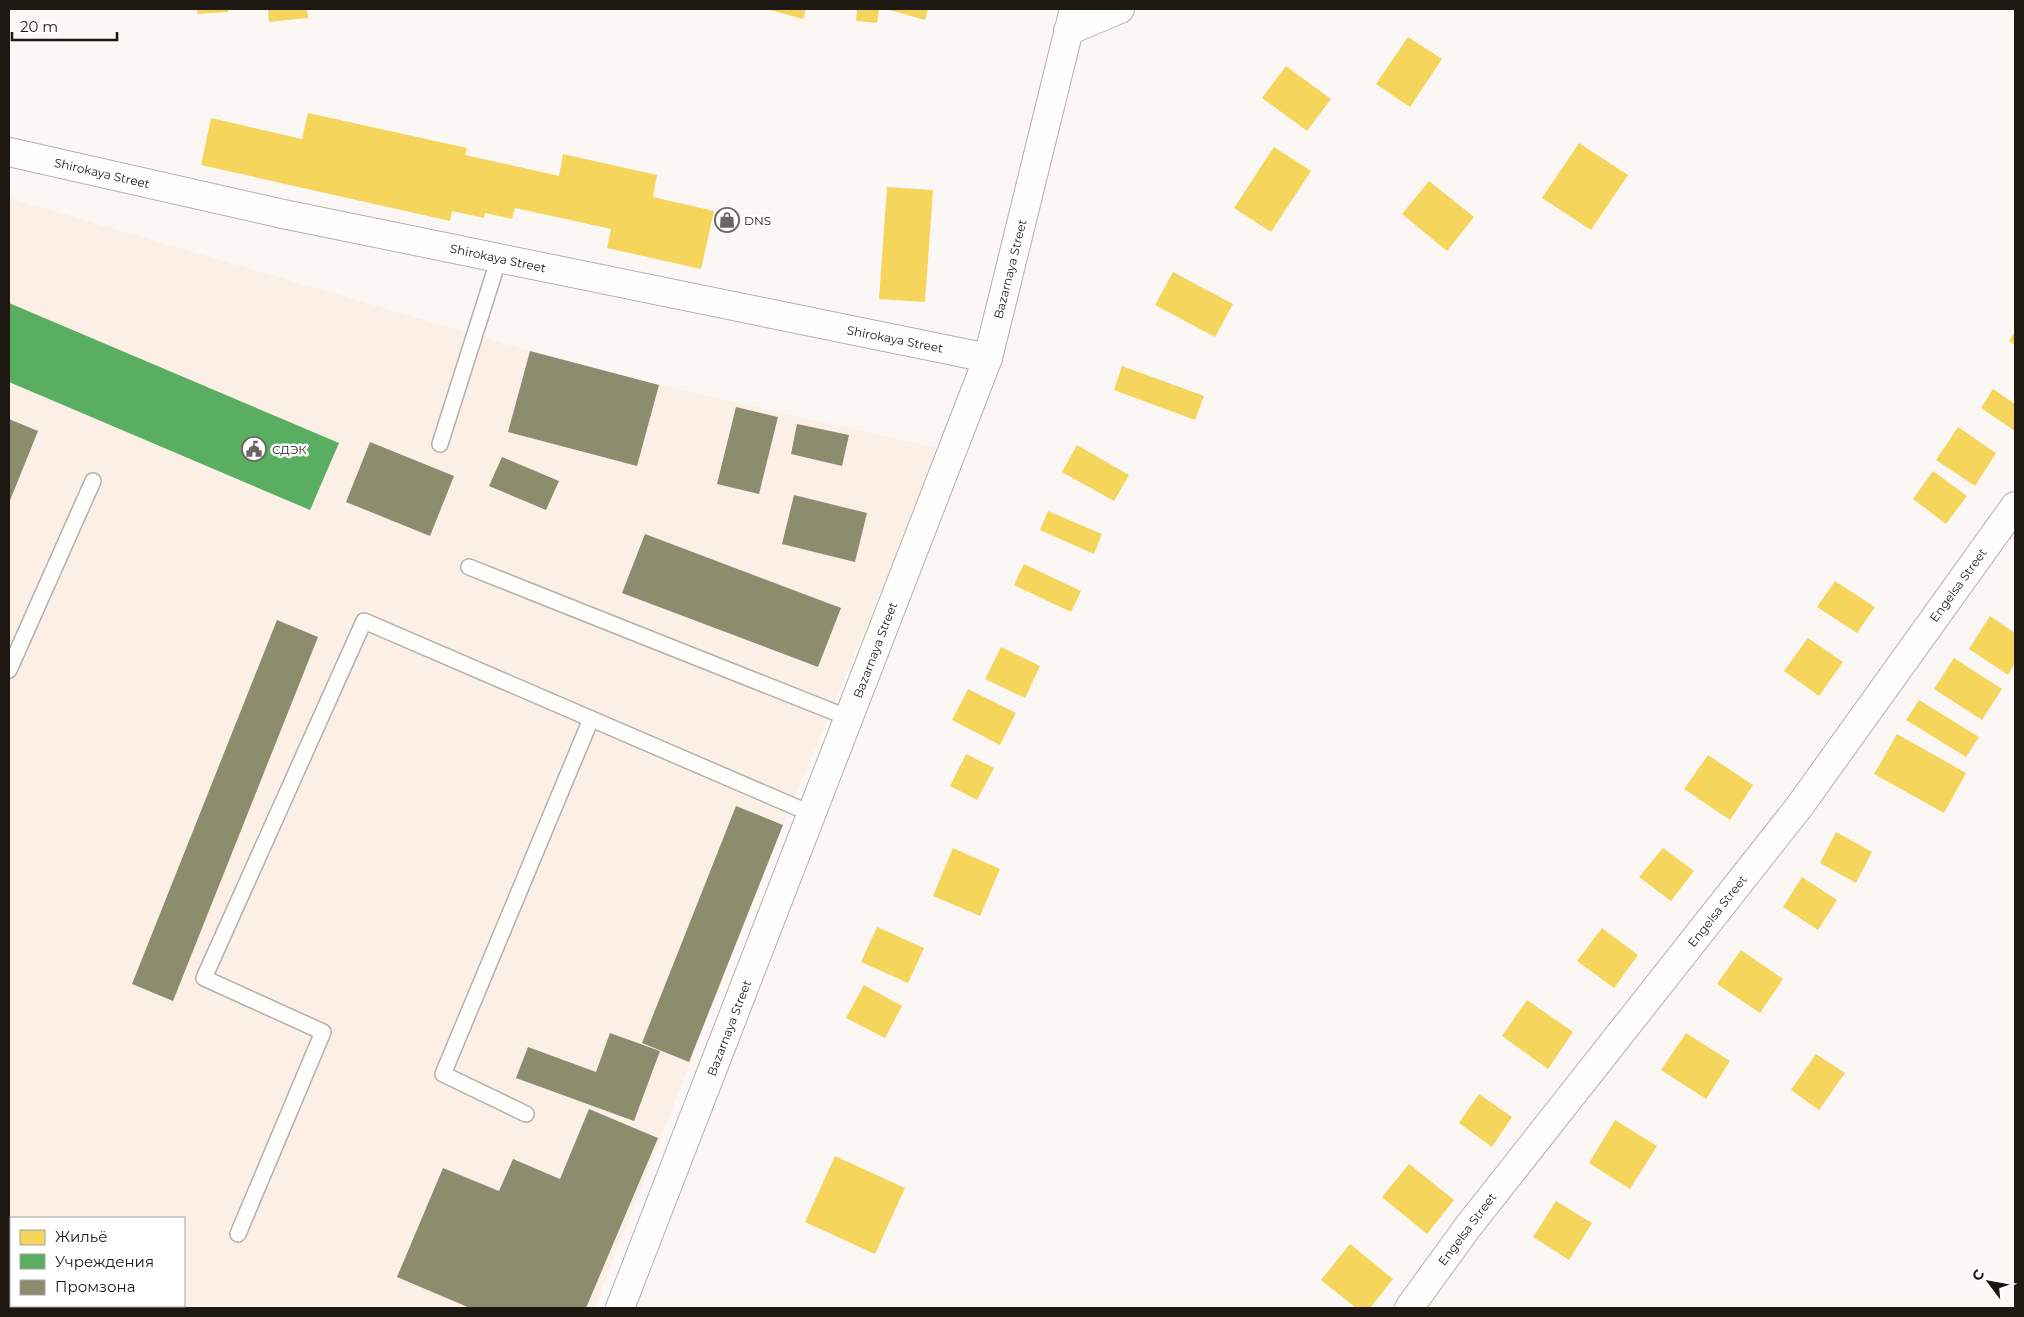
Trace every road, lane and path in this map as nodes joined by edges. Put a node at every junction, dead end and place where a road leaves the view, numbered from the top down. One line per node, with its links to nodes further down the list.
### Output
1 (1120, 9): 2 (street, Bazarnaya Street)
2 (1071, 20): 5 (street, Bazarnaya Street)
3 (9, 152): 4 (street, Shirokaya Street)
4 (499, 258): 5 (street, Shirokaya Street); 6 (lane)
5 (988, 358): 11 (street, Bazarnaya Street)
6 (440, 444)
7 (93, 481): 10 (lane)
8 (2015, 506): 17 (street, Engelsa Street)
9 (470, 567): 11 (lane)
10 (9, 670)
11 (849, 718): 13 (street, Bazarnaya Street)
12 (591, 719): 13 (lane); 14 (lane); 15 (lane)
13 (812, 814): 16 (street, Bazarnaya Street)
14 (526, 1114)
15 (238, 1234)
16 (620, 1308)
17 (1409, 1308)

